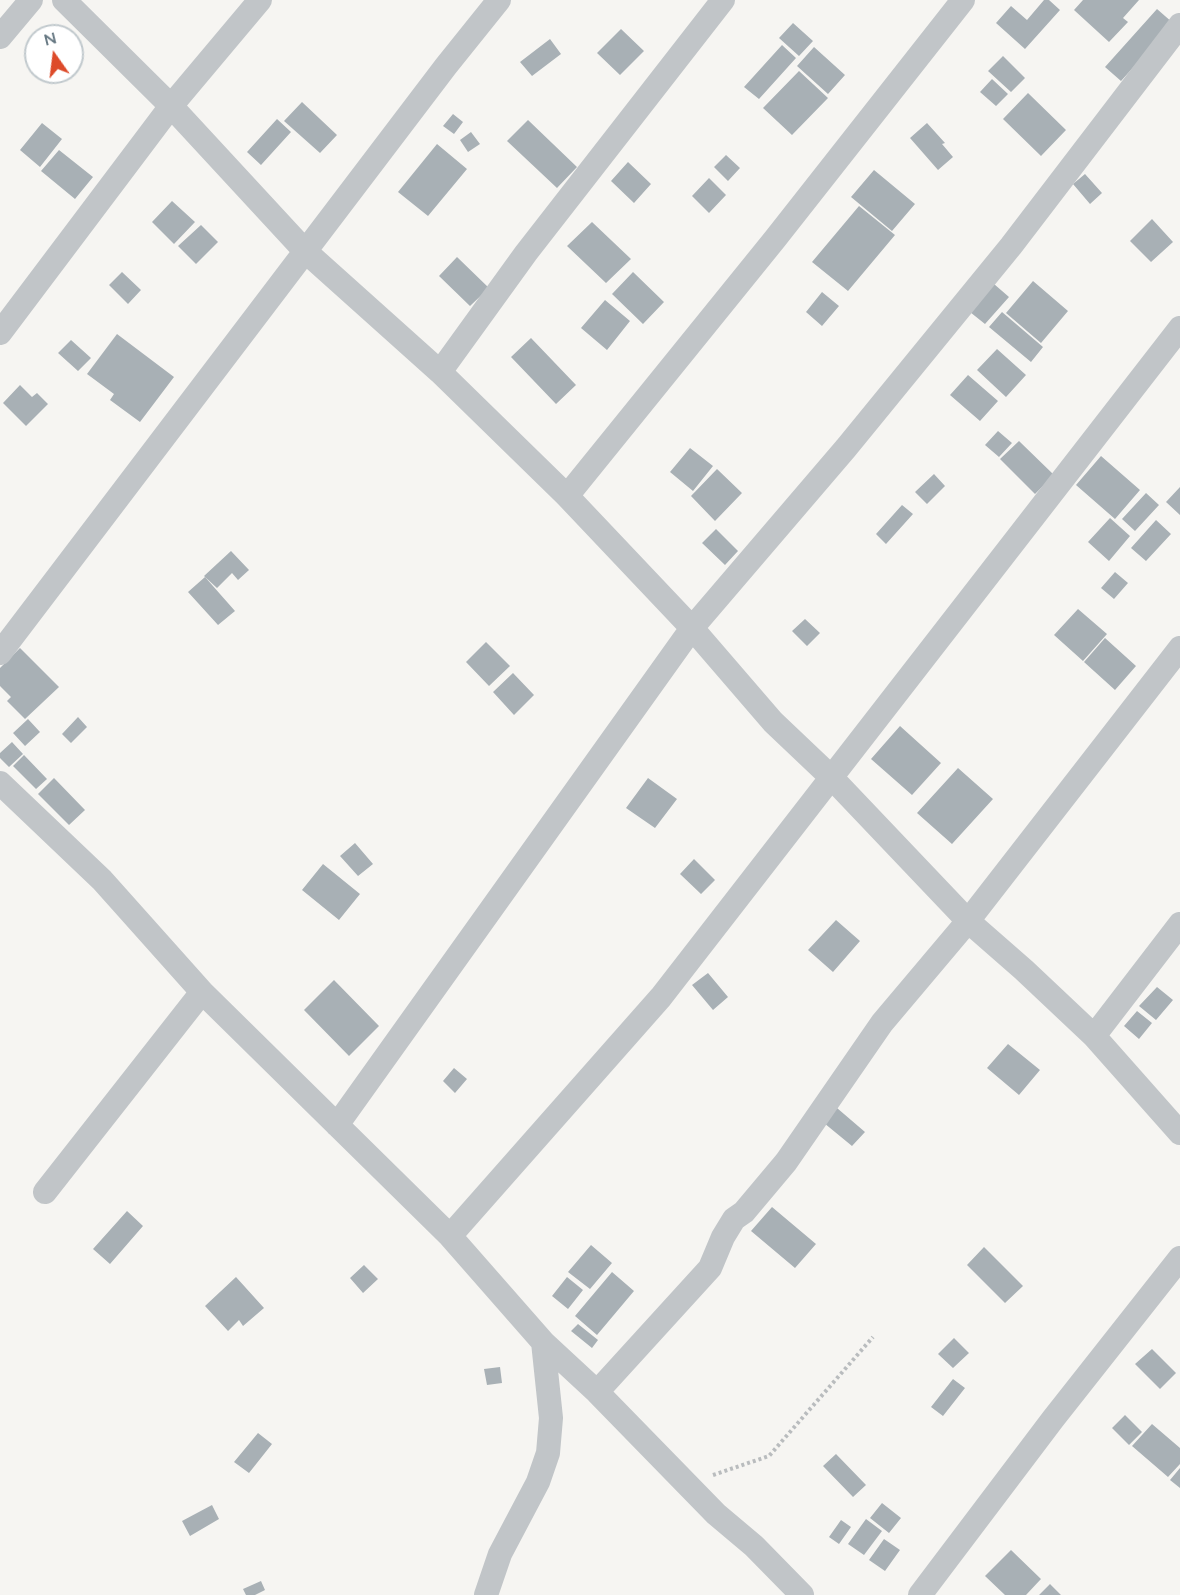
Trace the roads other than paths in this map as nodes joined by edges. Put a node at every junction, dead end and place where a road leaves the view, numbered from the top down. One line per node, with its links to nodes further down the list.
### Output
1 (31, 0): 8 (street)
2 (64, 0): 9 (street)
3 (260, 0): 9 (street)
4 (499, 0): 10 (street)
5 (723, 0): 13 (street)
6 (963, 0): 14 (street)
7 (1180, 25): 15 (street)
8 (0, 37)
9 (171, 106): 10 (street); 12 (street)
10 (305, 251): 13 (street); 17 (street)
11 (1180, 328): 18 (street)
12 (0, 333)
13 (440, 372): 14 (street)
14 (567, 496): 15 (street)
15 (692, 628): 18 (street); 24 (street)
16 (1180, 648): 20 (street)
17 (0, 653)
18 (832, 778): 20 (street); 27 (street)
19 (0, 783): 22 (street)
20 (968, 921): 23 (street); 30 (street)
21 (1180, 924): 23 (street)
22 (202, 992): 24 (street); 26 (street)
23 (1094, 1036): 25 (street)
24 (337, 1125): 27 (street)
25 (1180, 1133)
26 (45, 1192)
27 (450, 1236): 29 (street)
28 (1180, 1258): 33 (street)
29 (543, 1342): 30 (street); 31 (street)
30 (597, 1392): 32 (street)
31 (486, 1595)
32 (802, 1595)
33 (920, 1595)

